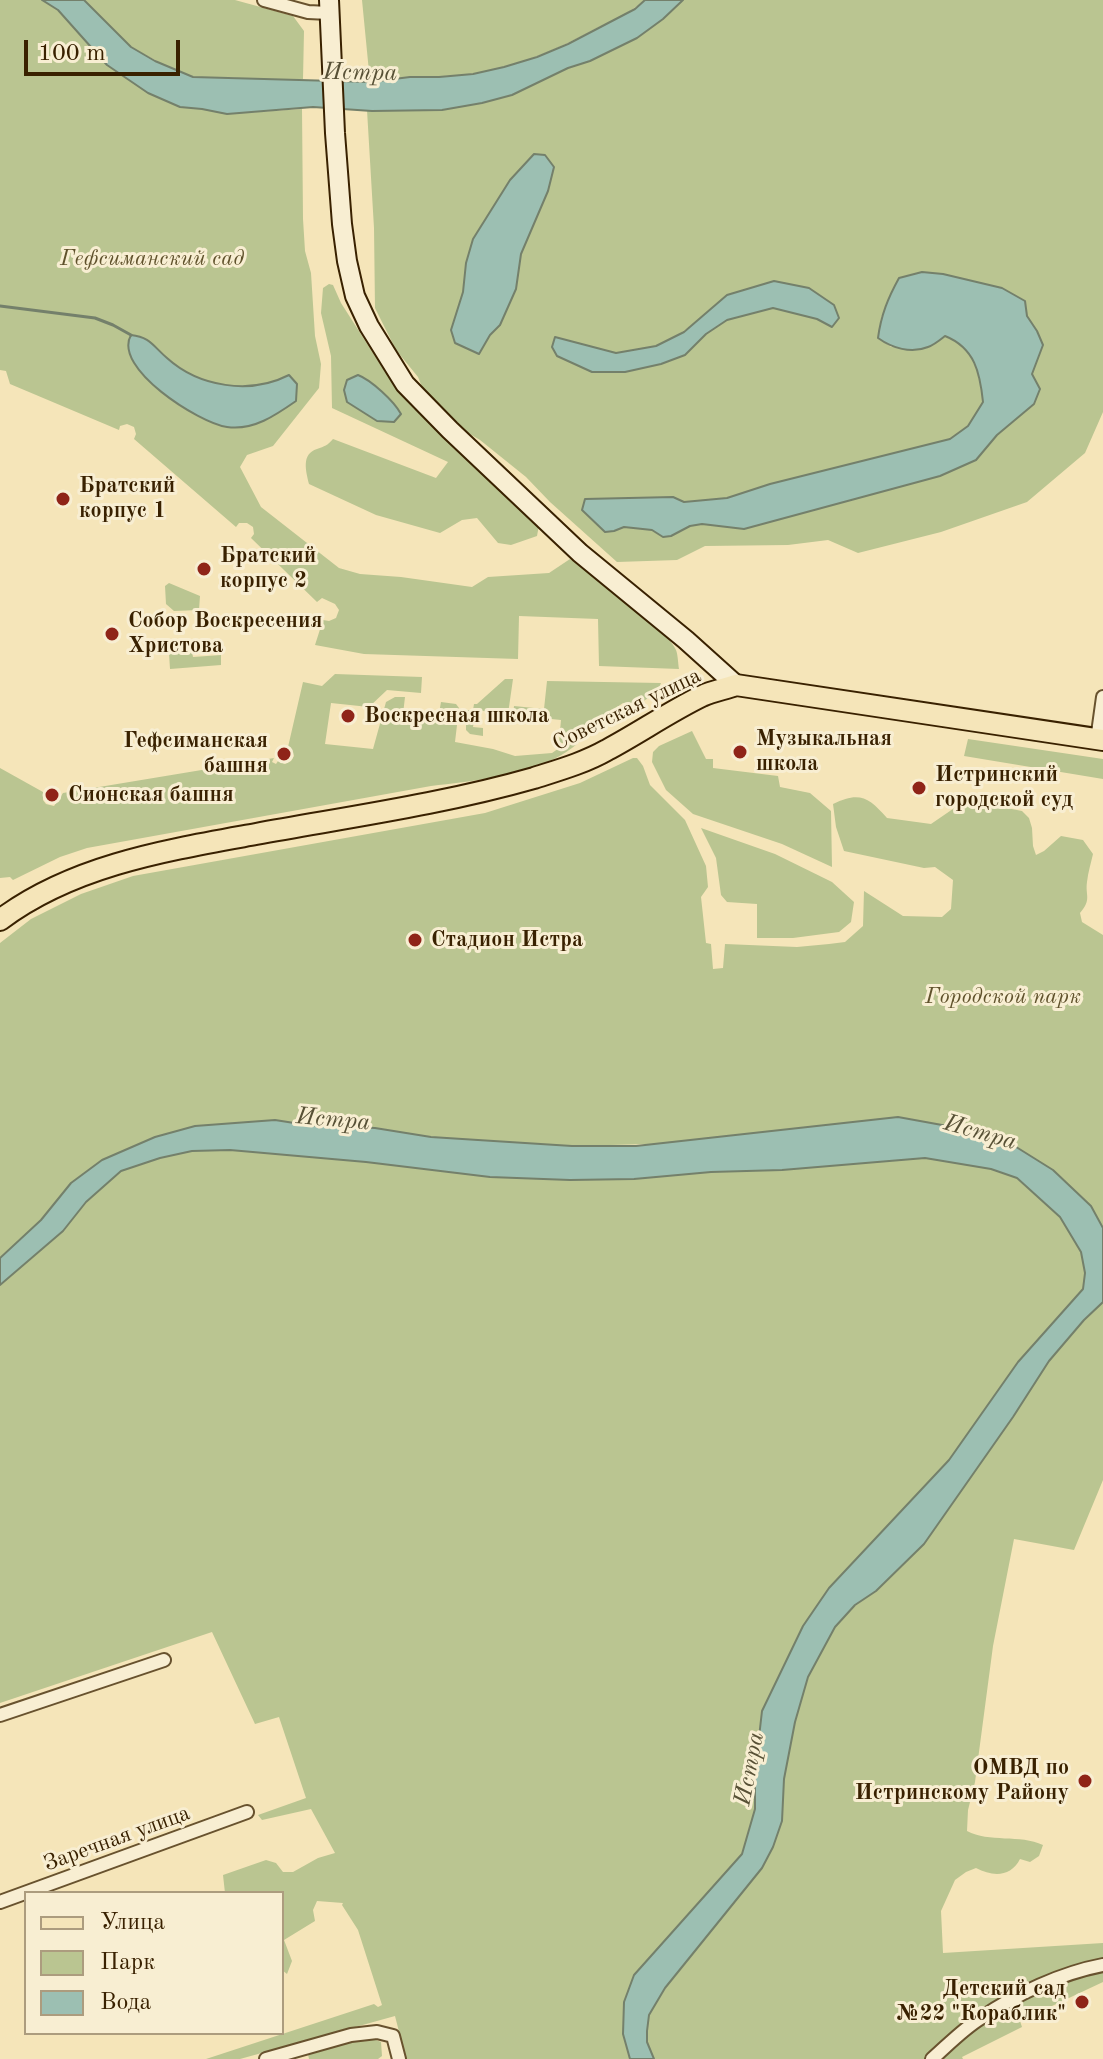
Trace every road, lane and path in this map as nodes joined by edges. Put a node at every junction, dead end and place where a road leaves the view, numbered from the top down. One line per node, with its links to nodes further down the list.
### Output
1 (264, 0): 2 (street)
2 (329, 6): 3 (main road)
3 (736, 685): 5 (main road, Советская улица); 6 (main road, Советская улица)
4 (1103, 697): 5 (street)
5 (1100, 740)
6 (0, 920)
7 (164, 1660): 8 (street)
8 (0, 1715)
9 (247, 1812): 10 (street, Заречная улица)
10 (30, 1891)
11 (24, 1893): 12 (street, Заречная улица)
12 (0, 1902)
13 (1103, 1965): 16 (street)
14 (266, 2059): 15 (street)
15 (399, 2059)
16 (932, 2059)

